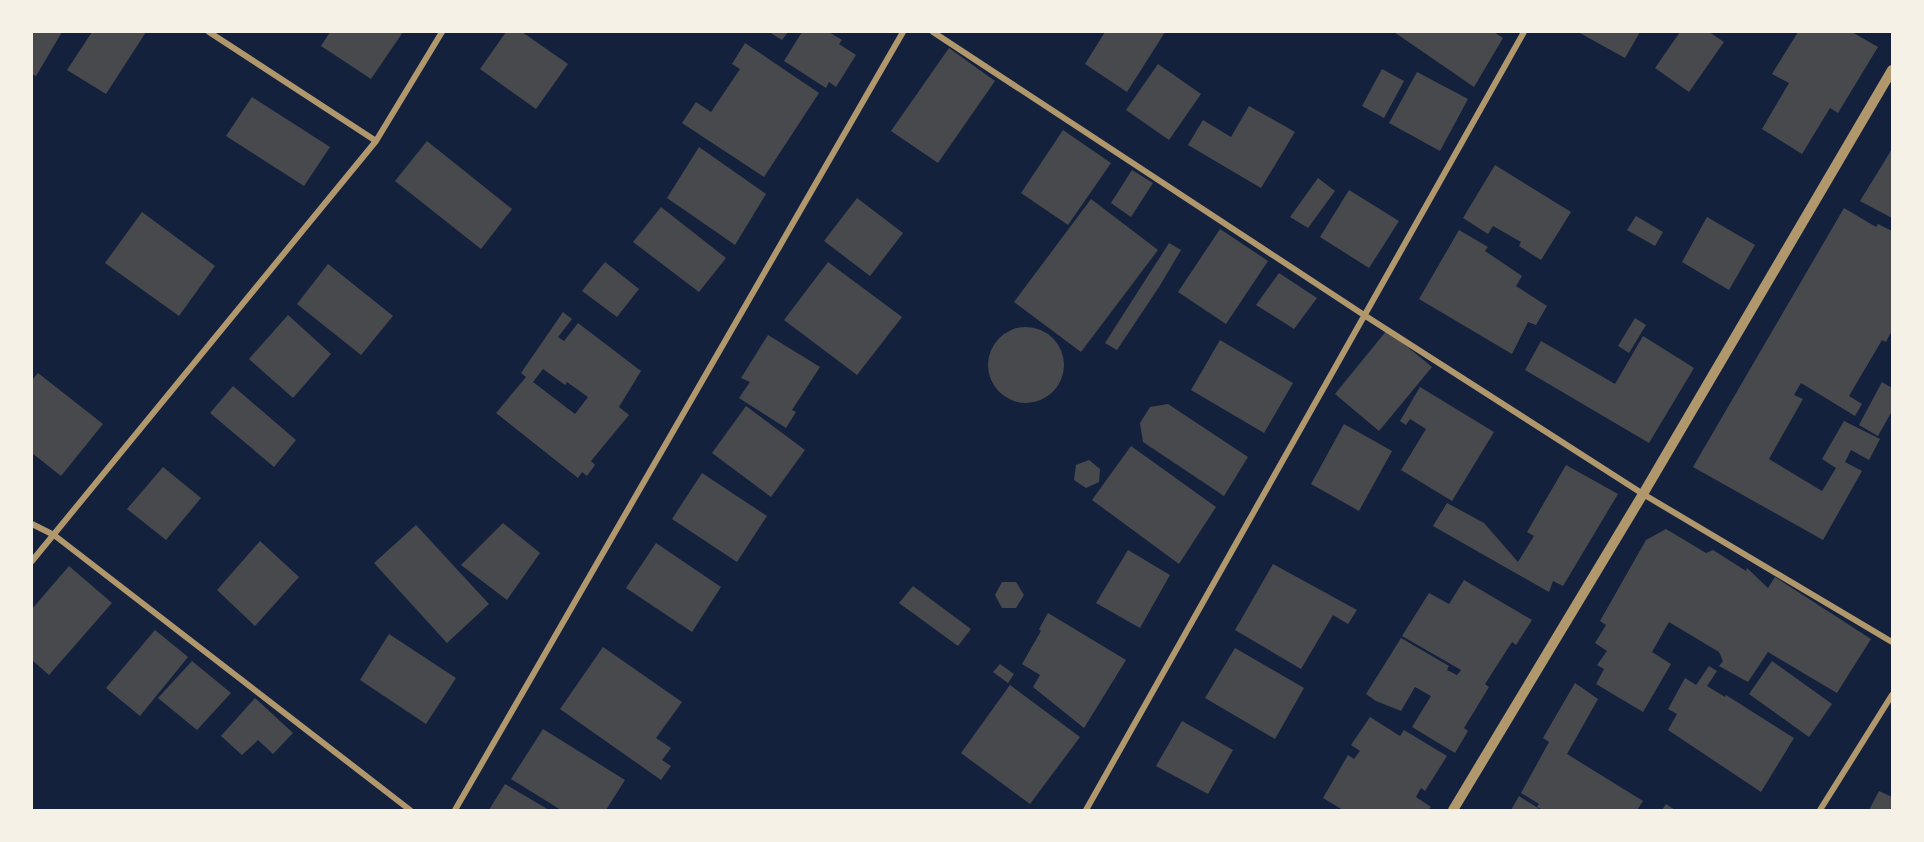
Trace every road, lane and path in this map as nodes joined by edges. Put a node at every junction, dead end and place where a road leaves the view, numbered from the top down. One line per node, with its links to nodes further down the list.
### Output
1 (209, 32): 7 (street)
2 (442, 32): 7 (street)
3 (903, 32): 16 (street)
4 (933, 32): 8 (street)
5 (1524, 32): 8 (street)
6 (1893, 70): 9 (street)
7 (376, 141): 11 (street)
8 (1364, 315): 9 (street); 17 (street)
9 (1644, 494): 13 (street); 18 (street)
10 (32, 524): 11 (street)
11 (54, 535): 12 (street); 15 (street)
12 (32, 561)
13 (1893, 642)
14 (1893, 695): 19 (street)
15 (410, 810)
16 (455, 810)
17 (1086, 810)
18 (1454, 810)
19 (1820, 810)

